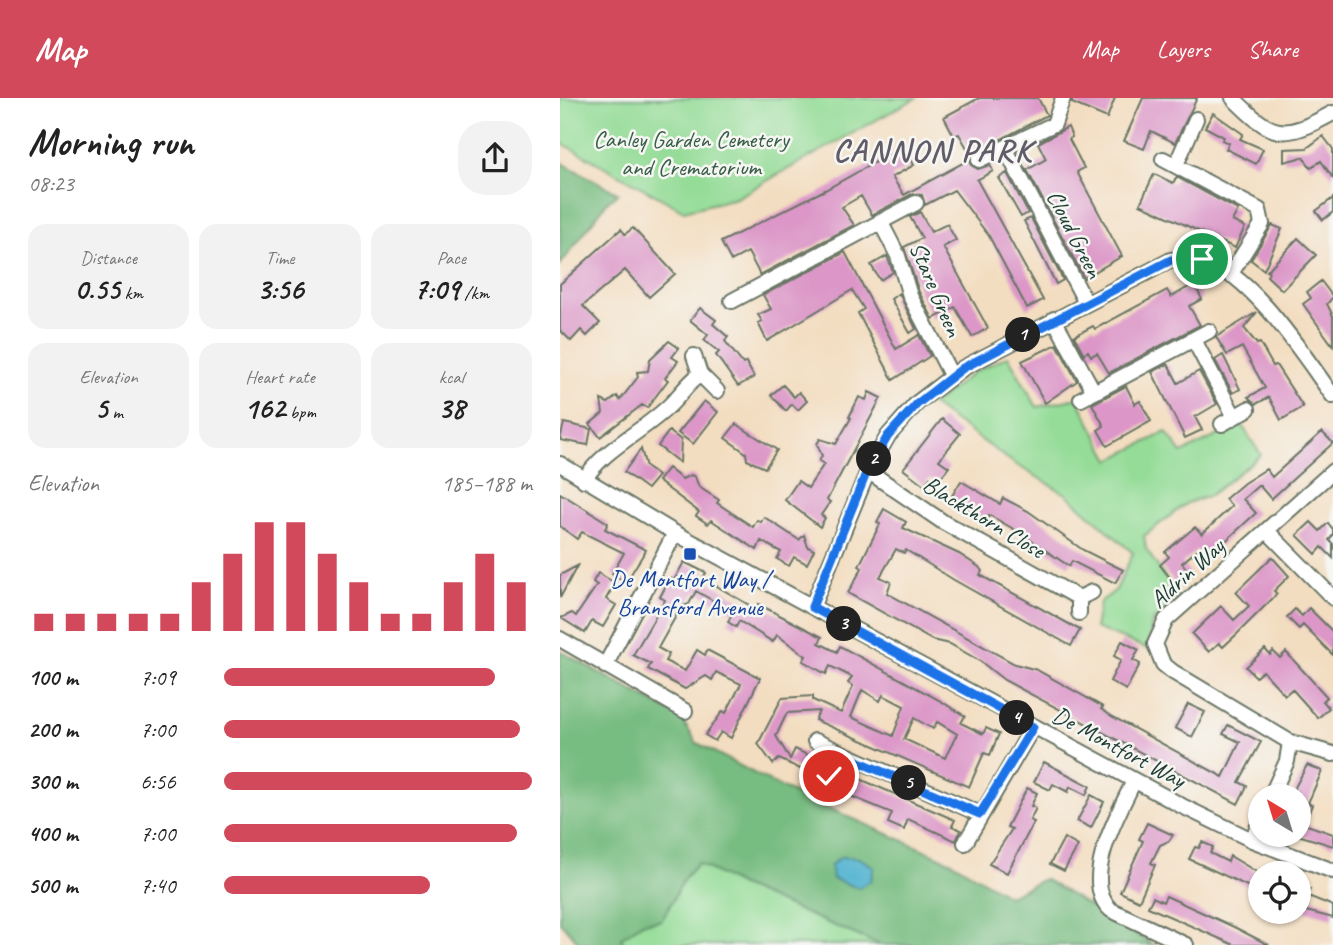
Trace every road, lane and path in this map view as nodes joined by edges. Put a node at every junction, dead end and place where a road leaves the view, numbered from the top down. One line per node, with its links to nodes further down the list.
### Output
1 (1063, 98): 5 (street)
2 (1233, 98): 3 (street)
3 (1333, 113)
4 (1196, 119): 9 (street)
5 (1005, 148): 6 (street); 11 (street, Cloud Green)
6 (979, 160)
7 (916, 203): 8 (street, Stare Green)
8 (880, 221): 10 (street, Stare Green); 17 (street, Stare Green)
9 (1230, 275): 11 (street); 19 (street)
10 (732, 300)
11 (1086, 303): 12 (street)
12 (1054, 319): 14 (street); 17 (street)
13 (1209, 331): 14 (street)
14 (1194, 340): 20 (street)
15 (694, 356): 16 (street)
16 (700, 374): 18 (street); 24 (street)
17 (951, 375): 22 (street)
18 (718, 391)
19 (1333, 396)
20 (1235, 416)
21 (560, 464): 24 (street, De Montfort Way)
22 (867, 471): 28 (street, Blackthorn Close); 29 (street)
23 (1333, 471): 25 (street, Aldrin Way)
24 (584, 480): 26 (street, De Montfort Way)
25 (1267, 531): 27 (street); 35 (street, Aldrin Way)
26 (675, 533): 29 (street, De Montfort Way); 31 (street)
27 (1333, 598)
28 (1083, 601)
29 (812, 607): 33 (street, De Montfort Way)
30 (560, 639): 31 (street)
31 (605, 666): 32 (street)
32 (685, 711)
33 (1033, 727): 39 (street, De Montfort Way); 41 (street)
34 (815, 741): 36 (street)
35 (1290, 742): 37 (street, Aldrin Way); 40 (street)
36 (839, 753): 38 (street); 41 (street)
37 (1333, 754)
38 (829, 776)
39 (1135, 781): 42 (street, De Montfort Way); 46 (street)
40 (1276, 784)
41 (980, 814): 43 (street)
42 (1248, 838)
43 (965, 843)
44 (1270, 847): 45 (street, De Montfort Way)
45 (1333, 871)
46 (1186, 945)

